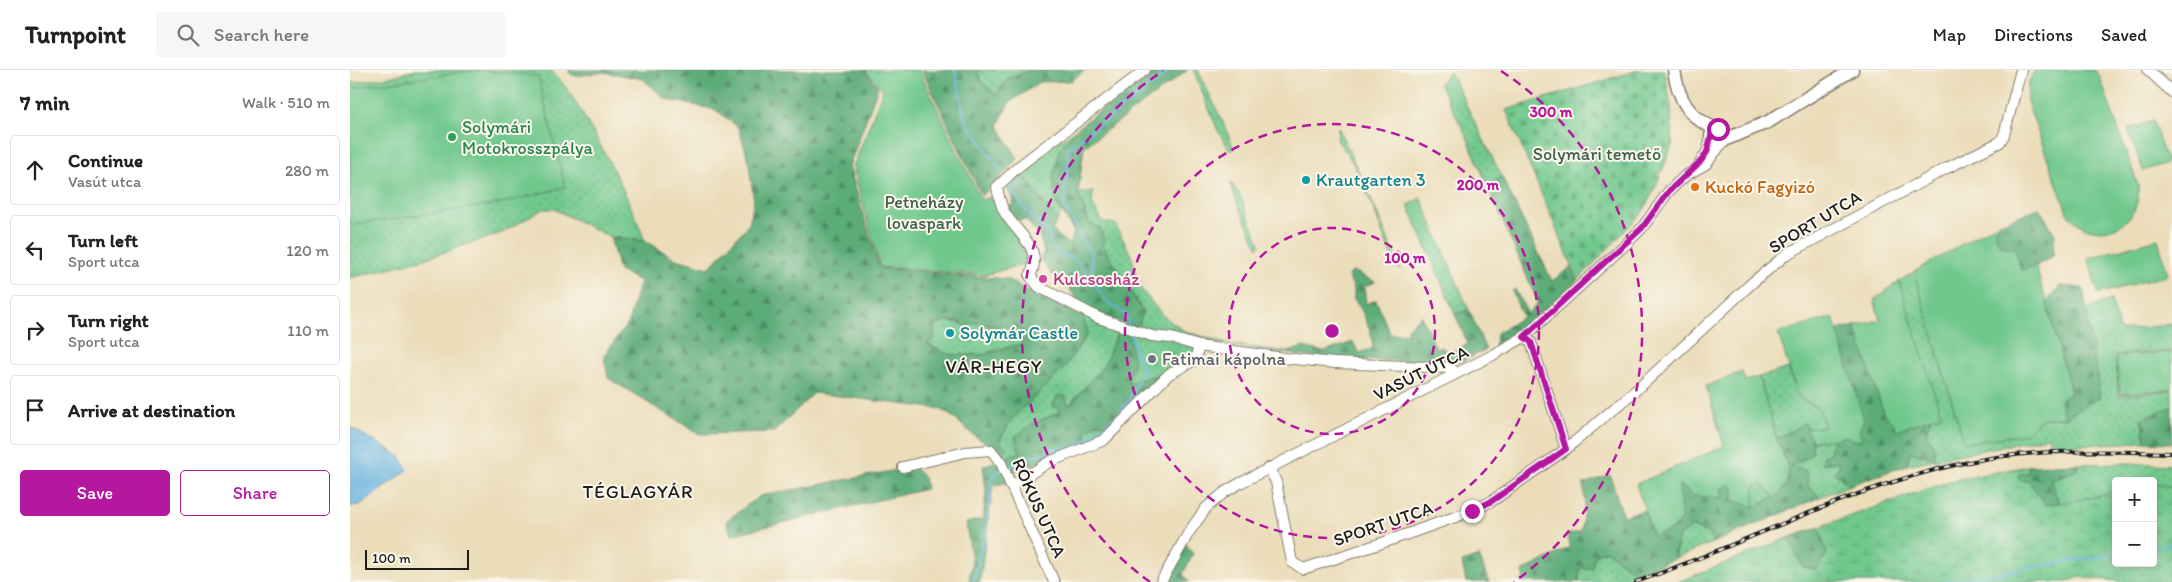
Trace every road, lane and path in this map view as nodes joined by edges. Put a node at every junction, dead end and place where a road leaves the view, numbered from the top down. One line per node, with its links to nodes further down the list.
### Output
1 (1145, 70): 9 (street)
2 (1674, 70): 7 (main road)
3 (1852, 70): 7 (main road)
4 (2021, 70): 11 (street, SPORT UTCA)
5 (2148, 70): 6 (street)
6 (2172, 92)
7 (1718, 136): 8 (street, VASÚT UTCA)
8 (1524, 337): 10 (street, VASÚT UTCA); 11 (street)
9 (1199, 346): 10 (street); 14 (street)
10 (1456, 374): 13 (street, VASÚT UTCA)
11 (1566, 449): 13 (street, SPORT UTCA)
12 (903, 467): 14 (street, RÓKUS UTCA)
13 (1269, 468): 16 (street, VASÚT UTCA)
14 (1011, 486): 15 (street, RÓKUS UTCA)
15 (1054, 582)
16 (1161, 582)

